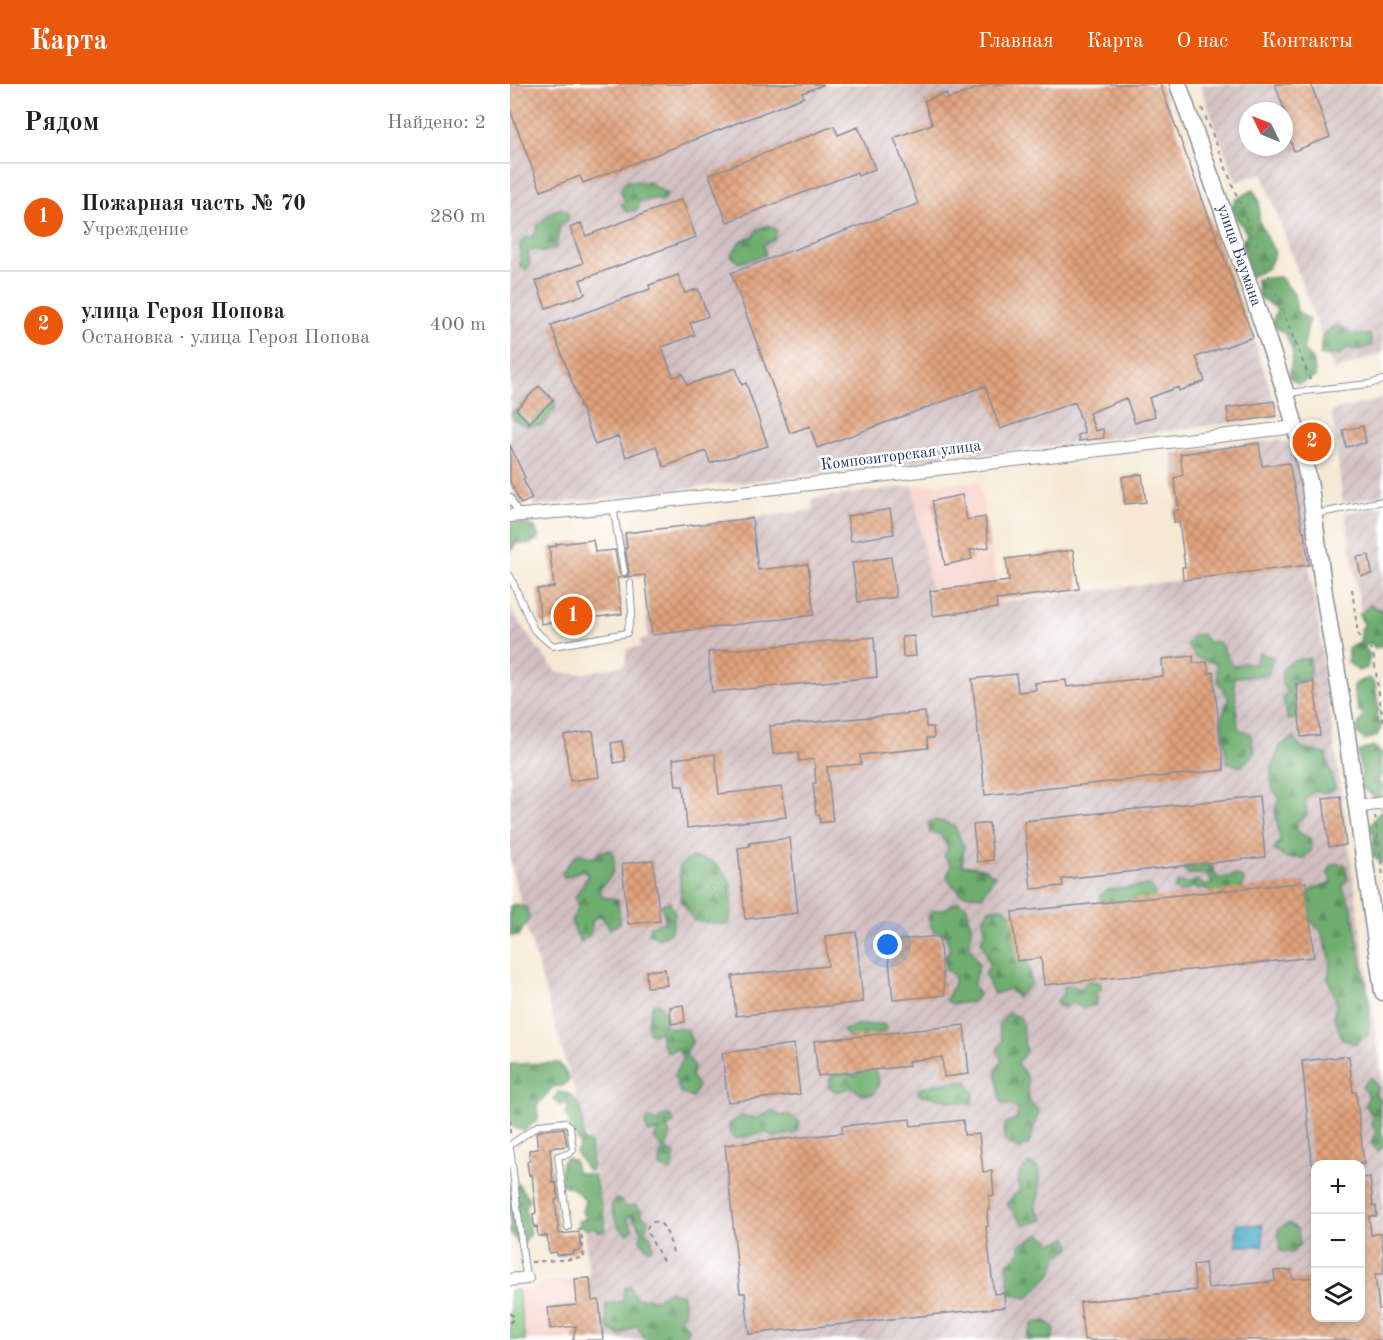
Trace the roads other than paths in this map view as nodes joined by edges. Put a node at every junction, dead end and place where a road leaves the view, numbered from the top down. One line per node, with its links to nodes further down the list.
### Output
1 (1178, 84): 3 (street, улица Баумана)
2 (1383, 380): 3 (lane)
3 (1286, 394): 4 (street, улица Баумана)
4 (1296, 427): 7 (street, Композиторская улица); 8 (street, улица Баумана)
5 (510, 497): 9 (lane)
6 (1383, 501): 8 (lane)
7 (613, 507): 9 (street, Композиторская улица); 10 (lane)
8 (1314, 514): 14 (street, улица Баумана)
9 (514, 516)
10 (624, 572)
11 (510, 576): 12 (lane)
12 (630, 583)
13 (1378, 803): 14 (street)
14 (1356, 807): 15 (street, улица Баумана)
15 (1383, 992)
16 (510, 1147): 17 (lane); 18 (lane)
17 (567, 1227)
18 (527, 1278): 19 (street)
19 (510, 1280)

